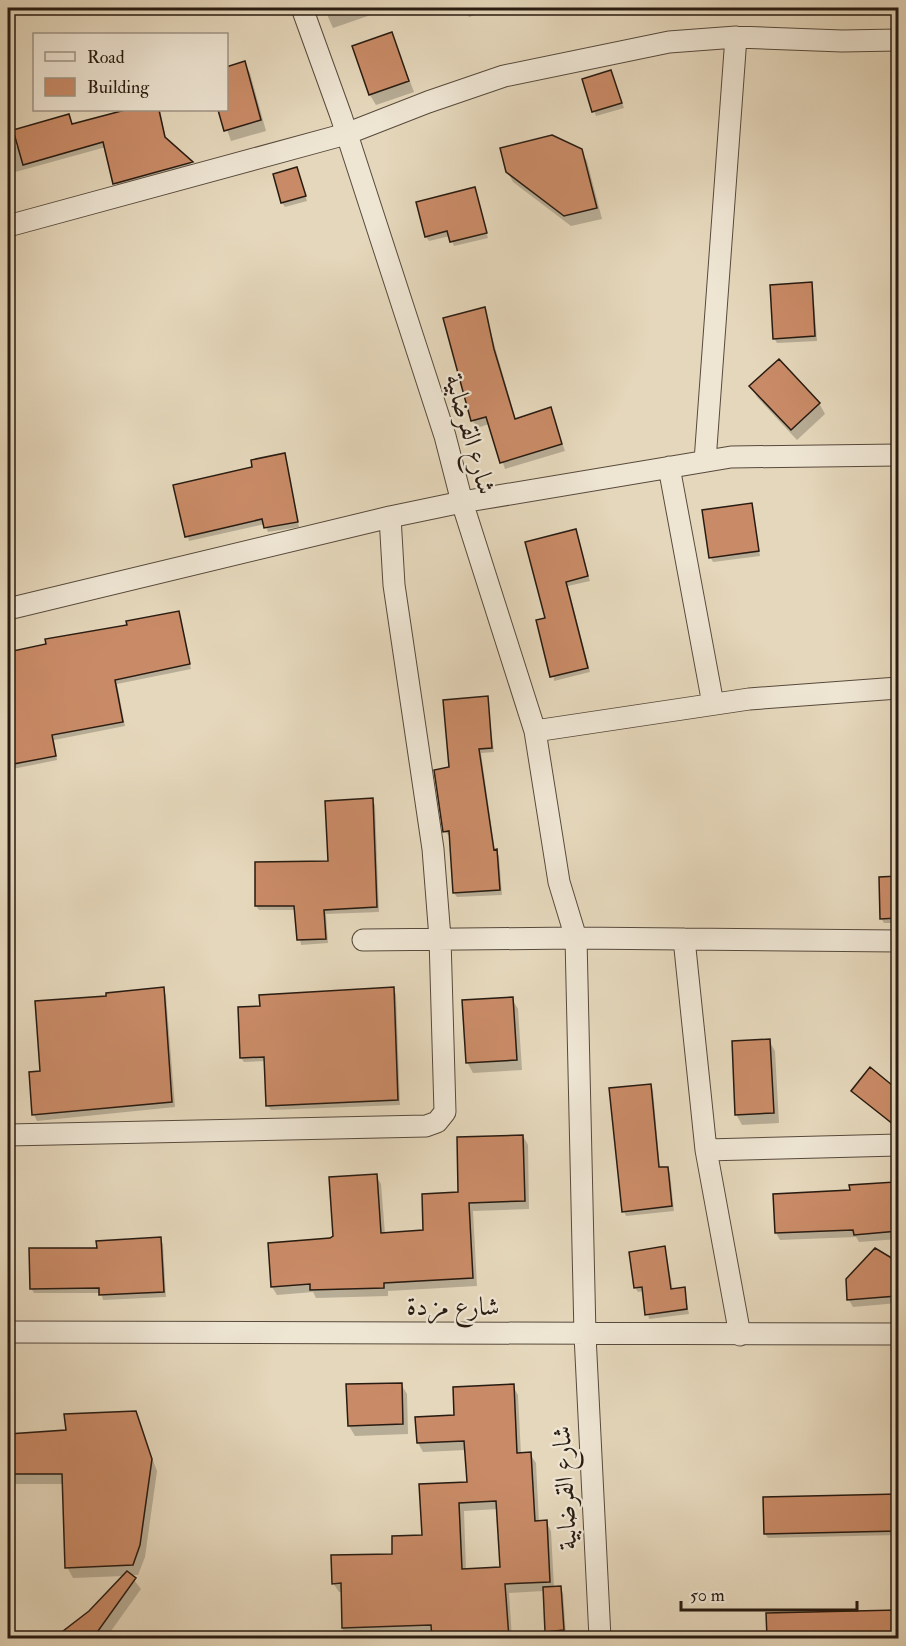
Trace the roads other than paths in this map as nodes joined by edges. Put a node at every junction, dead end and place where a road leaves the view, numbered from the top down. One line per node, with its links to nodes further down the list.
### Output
1 (302, 8): 4 (street, شارع القرضابية)
2 (736, 37): 3 (street); 4 (street); 7 (street)
3 (898, 40)
4 (346, 134): 5 (street); 9 (street, شارع القرضابية)
5 (8, 226)
6 (898, 455): 7 (street)
7 (705, 461): 8 (street)
8 (669, 467): 9 (street); 13 (street)
9 (462, 502): 10 (street); 14 (street, شارع القرضابية)
10 (390, 517): 11 (street); 15 (street)
11 (8, 609)
12 (898, 688): 13 (street)
13 (713, 704): 14 (street)
14 (536, 731): 16 (street, شارع القرضابية)
15 (440, 938): 16 (street); 17 (street); 20 (street)
16 (576, 938): 18 (street); 25 (street, شارع القرضابية)
17 (363, 939)
18 (684, 939): 19 (street); 22 (street)
19 (898, 941)
20 (8, 1135)
21 (898, 1145): 22 (street)
22 (706, 1150): 26 (street)
23 (8, 1332): 25 (street, شارع مزدة)
24 (898, 1334): 26 (street, شارع مزدة)
25 (585, 1335): 26 (street, شارع مزدة); 27 (street, شارع القرضابية)
26 (740, 1335)
27 (600, 1638)

